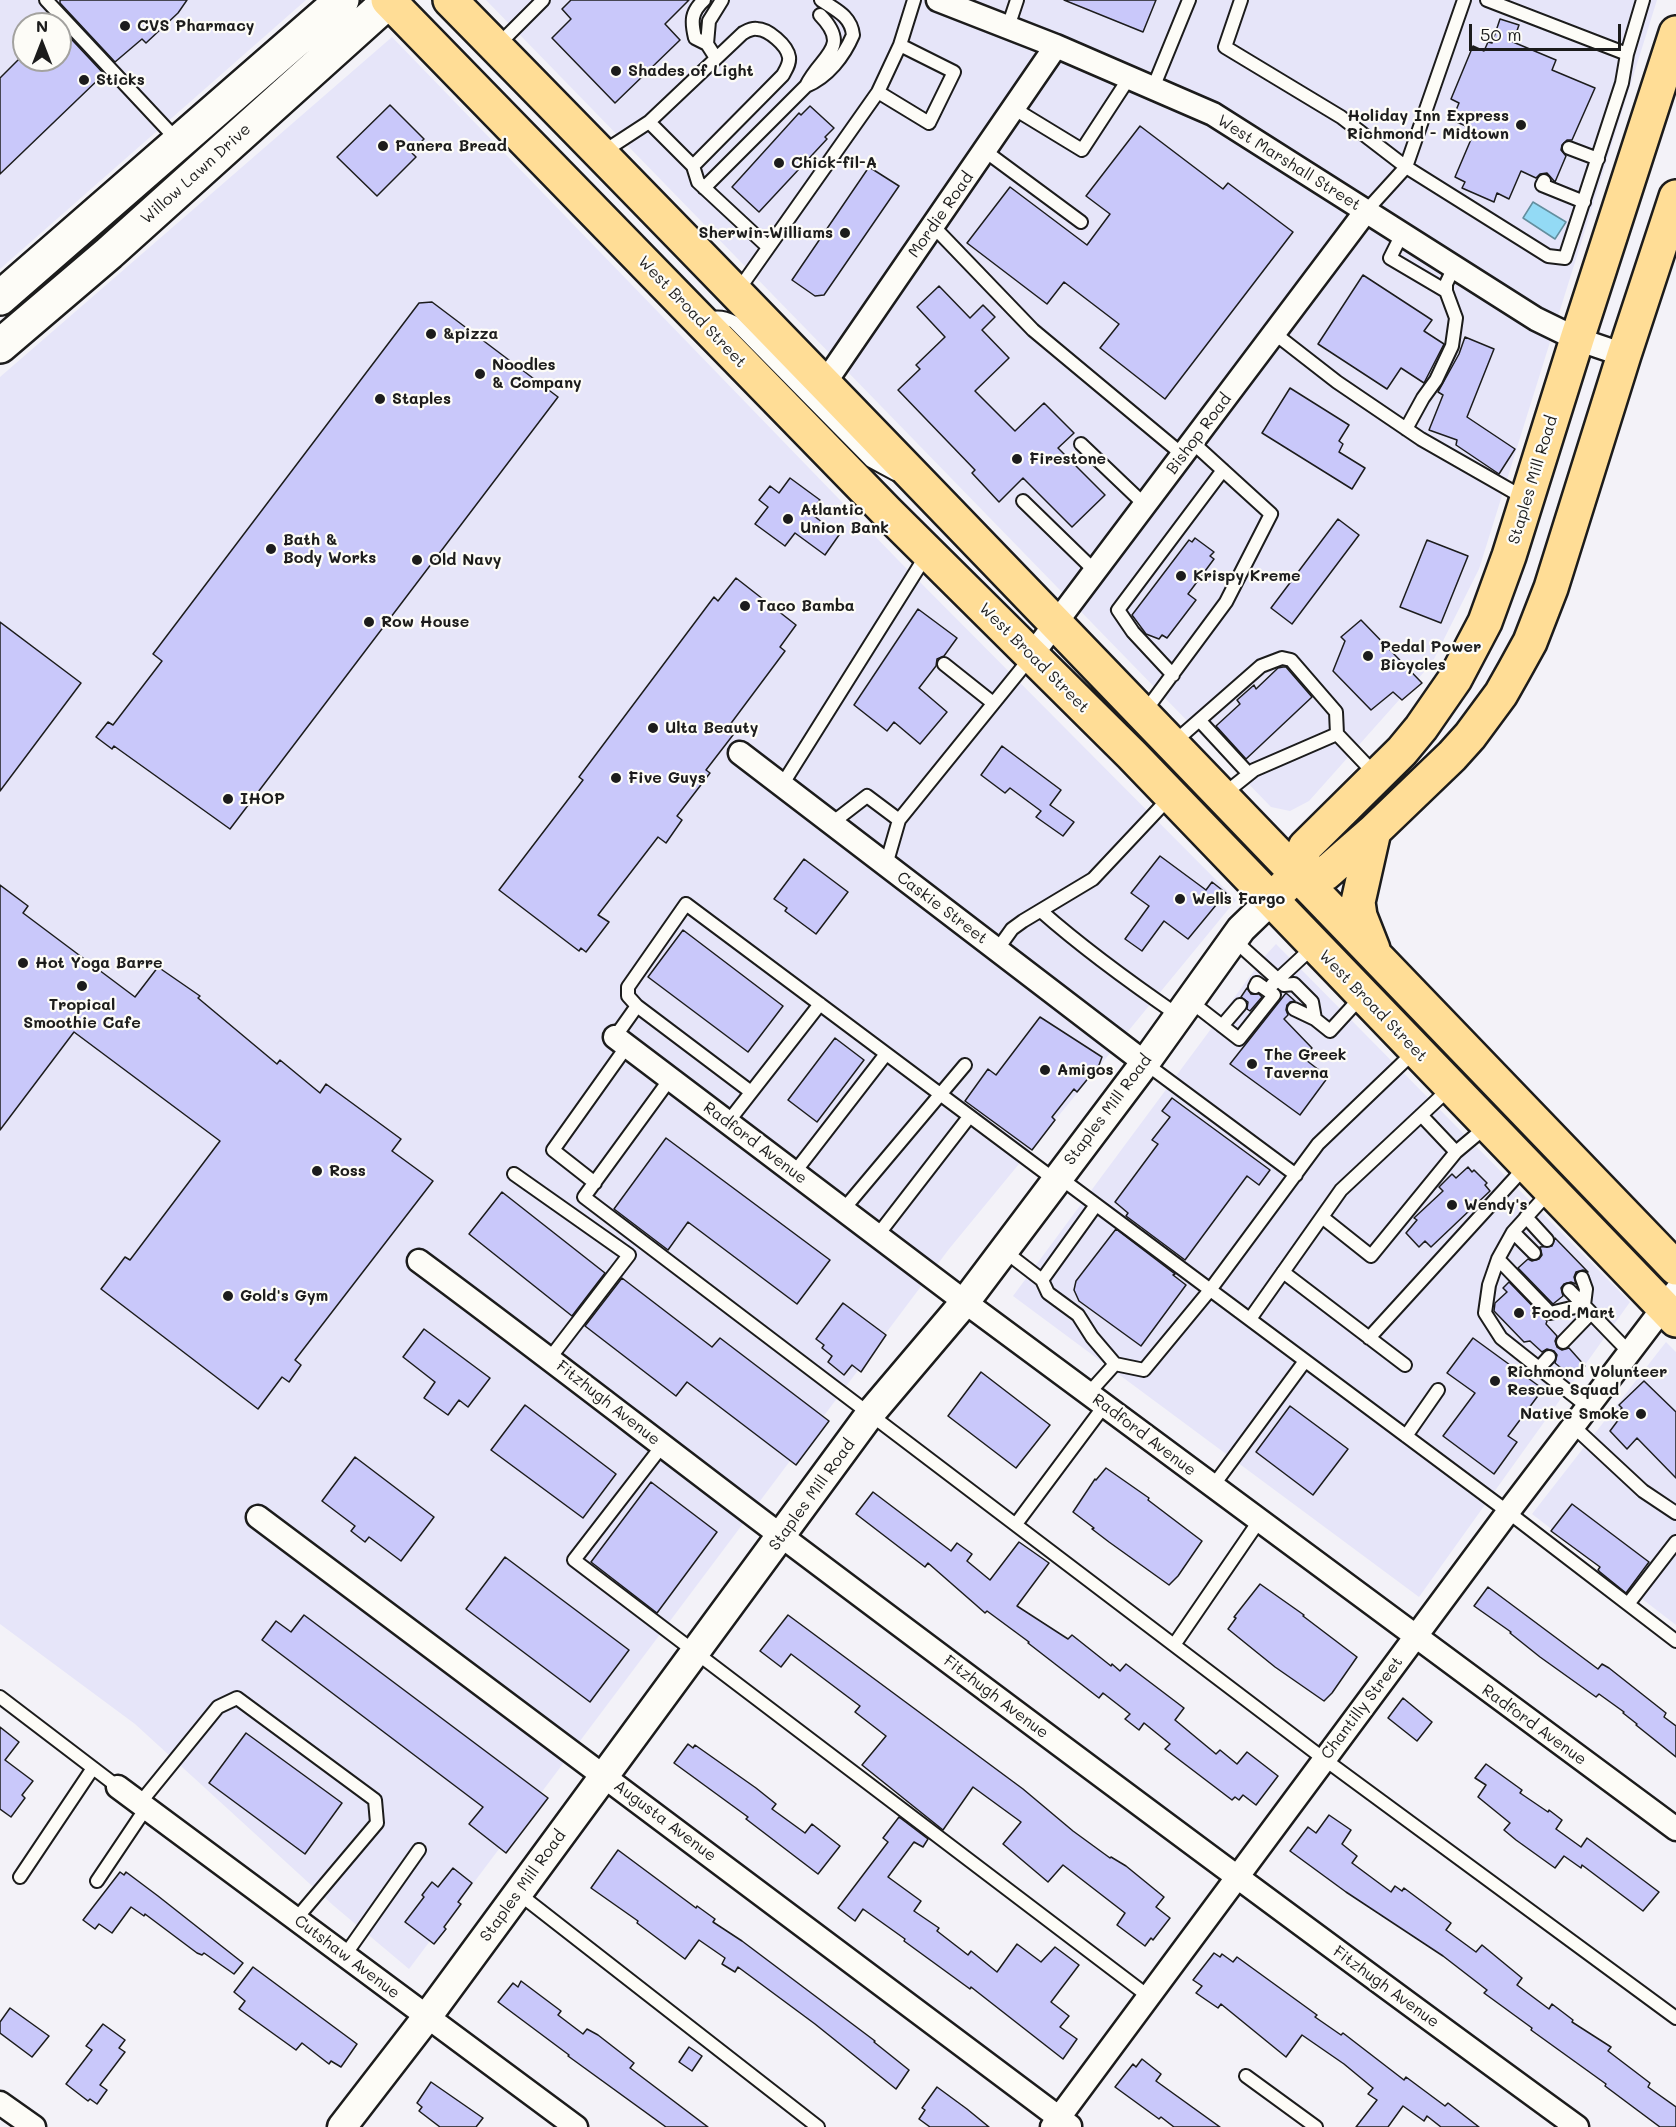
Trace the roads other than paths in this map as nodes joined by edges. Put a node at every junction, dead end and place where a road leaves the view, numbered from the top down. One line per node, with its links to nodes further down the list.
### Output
1 (46, 0): 32 (lane)
2 (342, 0): 32 (main road, Willow Lawn Drive)
3 (389, 0): 52 (main road, West Broad Street); 55 (main road, Willow Lawn Drive)
4 (543, 0): 23 (lane)
5 (704, 0): 20 (lane)
6 (722, 0): 20 (lane)
7 (822, 0): 27 (lane)
8 (914, 0): 21 (lane)
9 (938, 0): 18 (street, West Marshall Street)
10 (1017, 0): 18 (lane)
11 (1189, 0): 28 (lane)
12 (1241, 0): 38 (lane)
13 (1464, 0): 38 (lane)
14 (1487, 0): 24 (lane)
15 (1643, 0): 24 (lane)
16 (460, 6): 23 (main road)
17 (820, 15): 27 (lane)
18 (1008, 27): 22 (street, West Marshall Street)
19 (1676, 33): 54 (main road, Staples Mill Road)
20 (707, 44): 25 (lane)
21 (900, 45): 29 (lane); 29 (lane)
22 (1056, 46): 26 (street, West Marshall Street); 30 (street, Mordie Road)
23 (496, 47): 35 (main road)
24 (1627, 54): 36 (lane)
25 (716, 58): 31 (lane); 37 (lane)
26 (1129, 78): 28 (street, West Marshall Street); 30 (lane)
27 (807, 86): 40 (lane)
28 (1153, 88): 43 (street, West Marshall Street)
29 (878, 92): 47 (lane)
30 (1013, 108): 34 (street, Mordie Road)
31 (650, 122): 35 (lane); 37 (lane)
32 (179, 142): 51 (main road, Willow Lawn Drive)
33 (1569, 148): 36 (lane)
34 (985, 151): 44 (lane); 45 (street, Mordie Road)
35 (600, 153): 50 (main road)
36 (1598, 159): 42 (lane)
37 (693, 166): 40 (lane)
38 (1406, 167): 42 (lane); 43 (lane)
39 (1544, 181): 42 (lane)
40 (704, 188): 47 (lane)
41 (1676, 197): 56 (main road)
42 (1584, 202)
43 (1366, 211): 46 (street, West Marshall Street); 53 (street, Bishop Road)
44 (1081, 222)
45 (933, 226): 57 (street, Mordie Road); 60 (lane)
46 (1402, 234): 48 (street, West Marshall Street); 49 (lane)
47 (768, 247): 50 (lane)
48 (1454, 267): 49 (lane); 54 (street, West Marshall Street)
49 (1446, 291): 58 (lane)
50 (736, 293): 57 (main road)
51 (0, 298)
52 (703, 324): 62 (lane); 66 (main road, West Broad Street)
53 (1274, 333): 58 (lane); 60 (street, Bishop Road)
54 (1577, 339): 56 (street, West Marshall Street); 63 (main road, Staples Mill Road)
55 (0, 346)
56 (1624, 355): 85 (main road)
57 (824, 384): 62 (main road)
58 (1406, 429): 63 (lane)
59 (1081, 444): 65 (lane)
60 (1188, 449): 61 (lane); 65 (street, Bishop Road)
61 (1223, 470): 71 (lane); 71 (lane)
62 (935, 497): 68 (main road)
63 (1527, 499): 79 (main road, Staples Mill Road)
64 (1023, 501): 67 (lane)
65 (1145, 505): 67 (street, Bishop Road)
66 (928, 553): 69 (main road, West Broad Street); 80 (lane)
67 (1095, 571): 68 (street, Bishop Road)
68 (1057, 623): 69 (street, Bishop Road); 73 (main road)
69 (1031, 656): 72 (lane); 81 (main road, West Broad Street)
70 (944, 664): 72 (lane)
71 (1173, 675): 73 (lane)
72 (993, 703): 83 (lane)
73 (1143, 714): 76 (main road)
74 (1200, 720): 75 (lane); 76 (lane); 78 (lane)
75 (1337, 734): 78 (lane); 79 (lane)
76 (1171, 745): 82 (main road)
77 (740, 753): 80 (street, Caskie Street)
78 (1249, 774): 82 (lane)
79 (1377, 776): 87 (main road, Staples Mill Road)
80 (782, 785): 84 (street, Caskie Street)
81 (1171, 796): 88 (main road, West Broad Street); 89 (lane)
82 (1221, 796): 87 (main road)
83 (899, 820): 84 (lane); 86 (lane)
84 (832, 823): 86 (street, Caskie Street)
85 (1374, 831): 87 (main road); 93 (main road)
86 (886, 865): 92 (street, Caskie Street)
87 (1296, 875): 88 (main road, Staples Mill Road); 93 (main road)
88 (1271, 900): 90 (street, Staples Mill Road); 91 (main road, West Broad Street)
89 (1041, 911): 92 (lane); 101 (lane)
90 (1234, 940): 95 (lane); 101 (street, Staples Mill Road)
91 (1315, 945): 95 (lane); 97 (main road, West Broad Street)
92 (997, 950): 108 (street, Caskie Street)
93 (1378, 959): 137 (main road)
94 (1255, 987): 96 (lane)
95 (1281, 987): 96 (lane); 103 (lane)
96 (1268, 990): 104 (lane)
97 (1362, 995): 103 (lane); 106 (main road, West Broad Street)
98 (820, 1004): 100 (lane); 107 (lane); 112 (lane)
99 (1240, 1005): 104 (lane)
100 (637, 1006): 105 (lane); 112 (lane)
101 (1184, 1008): 104 (lane); 108 (street, Staples Mill Road)
102 (1294, 1009): 103 (lane)
103 (1315, 1019)
104 (1222, 1026)
105 (621, 1042): 110 (street, Radford Avenue); 124 (lane)
106 (1416, 1050): 111 (main road, West Broad Street); 122 (lane)
107 (886, 1054): 113 (lane); 120 (lane)
108 (1145, 1063): 122 (lane); 123 (street, Staples Mill Road)
109 (964, 1065): 113 (lane)
110 (670, 1079): 116 (street, Radford Avenue); 124 (lane)
111 (1451, 1087): 114 (lane); 117 (main road, West Broad Street)
112 (751, 1092): 116 (lane)
113 (940, 1095): 115 (lane); 127 (lane)
114 (1421, 1115): 118 (lane); 128 (lane)
115 (969, 1117): 123 (lane); 131 (lane)
116 (728, 1122): 120 (street, Radford Avenue)
117 (1488, 1125): 118 (lane); 119 (main road, West Broad Street)
118 (1456, 1152): 128 (lane)
119 (1527, 1165): 125 (main road, West Broad Street); 147 (lane)
120 (794, 1173): 127 (street, Radford Avenue)
121 (514, 1174): 150 (lane)
122 (1296, 1175): 141 (lane)
123 (1056, 1178): 126 (lane); 133 (street, Staples Mill Road)
124 (595, 1183): 159 (lane)
125 (1551, 1190): 129 (lane); 144 (main road, West Broad Street)
126 (1096, 1205): 140 (lane); 141 (lane)
127 (843, 1210): 131 (street, Radford Avenue)
128 (1322, 1217): 138 (lane)
129 (1526, 1217): 130 (lane); 132 (lane)
130 (1513, 1232): 134 (lane); 135 (lane)
131 (877, 1236): 143 (street, Radford Avenue)
132 (1547, 1240)
133 (1003, 1250): 140 (lane); 143 (street, Staples Mill Road)
134 (1534, 1253)
135 (1498, 1259): 145 (lane); 155 (lane)
136 (419, 1261): 150 (street, Fitzhugh Avenue)
137 (1676, 1268)
138 (1283, 1272): 146 (lane); 147 (lane)
139 (1582, 1278): 145 (lane)
140 (1042, 1280): 153 (lane)
141 (1210, 1290): 146 (lane); 153 (lane)
142 (1569, 1290): 145 (lane)
143 (965, 1302): 157 (street, Radford Avenue); 159 (street, Staples Mill Road)
144 (1672, 1306): 149 (street, Chantilly Street)
145 (1588, 1309): 148 (lane); 149 (lane)
146 (1250, 1319): 152 (lane)
147 (1369, 1338): 154 (lane)
148 (1563, 1342)
149 (1629, 1352): 158 (street, Chantilly Street)
150 (550, 1358): 162 (street, Fitzhugh Avenue)
151 (1549, 1358): 155 (lane)
152 (1305, 1361): 161 (lane); 163 (lane)
153 (1115, 1364): 157 (lane)
154 (1405, 1365)
155 (1539, 1368): 158 (lane)
156 (1438, 1390): 161 (lane)
157 (1096, 1400): 163 (street, Radford Avenue); 168 (lane)
158 (1588, 1407): 160 (street, Chantilly Street)
159 (870, 1414): 168 (lane); 169 (street, Staples Mill Road)
160 (1573, 1426): 164 (street, Chantilly Street); 165 (lane)
161 (1406, 1436): 164 (lane)
162 (662, 1446): 169 (street, Fitzhugh Avenue); 175 (lane)
163 (1213, 1486): 167 (street, Radford Avenue)
164 (1508, 1512): 171 (lane); 172 (street, Chantilly Street)
165 (1676, 1513)
166 (258, 1517): 179 (street, Augusta Avenue)
167 (1259, 1521): 172 (street, Radford Avenue); 174 (lane)
168 (1016, 1524): 174 (lane)
169 (782, 1536): 175 (street, Staples Mill Road); 185 (street, Fitzhugh Avenue)
170 (1676, 1542): 171 (lane)
171 (1628, 1605): 173 (lane)
172 (1416, 1637): 177 (street, Chantilly Street); 182 (street, Radford Avenue)
173 (1676, 1641)
174 (1174, 1645): 177 (lane)
175 (696, 1653): 179 (street, Staples Mill Road); 190 (lane)
176 (0, 1697): 178 (lane)
177 (1324, 1759): 185 (street, Chantilly Street); 192 (lane)
178 (93, 1768): 180 (lane); 184 (lane)
179 (604, 1776): 187 (street, Staples Mill Road); 195 (street, Augusta Avenue)
180 (118, 1787): 181 (street, Cutshaw Avenue)
181 (143, 1805): 186 (lane); 188 (street, Cutshaw Avenue); 188 (lane)
182 (1676, 1829)
183 (419, 1850): 189 (lane)
184 (20, 1877)
185 (1235, 1877): 190 (street, Chantilly Street); 201 (street, Fitzhugh Avenue)
186 (97, 1881)
187 (518, 1893): 191 (street, Staples Mill Road); 199 (lane)
188 (296, 1919): 189 (street, Cutshaw Avenue)
189 (345, 1955): 191 (street, Cutshaw Avenue)
190 (1148, 1996): 195 (street, Chantilly Street)
191 (427, 2017): 197 (street, Staples Mill Road); 198 (street, Cutshaw Avenue)
192 (1676, 2018)
193 (1246, 2076): 200 (lane)
194 (0, 2103): 196 (street)
195 (1061, 2124)
196 (34, 2127)
197 (342, 2127)
198 (576, 2127)
199 (818, 2127)
200 (1316, 2127)
201 (1577, 2127)

